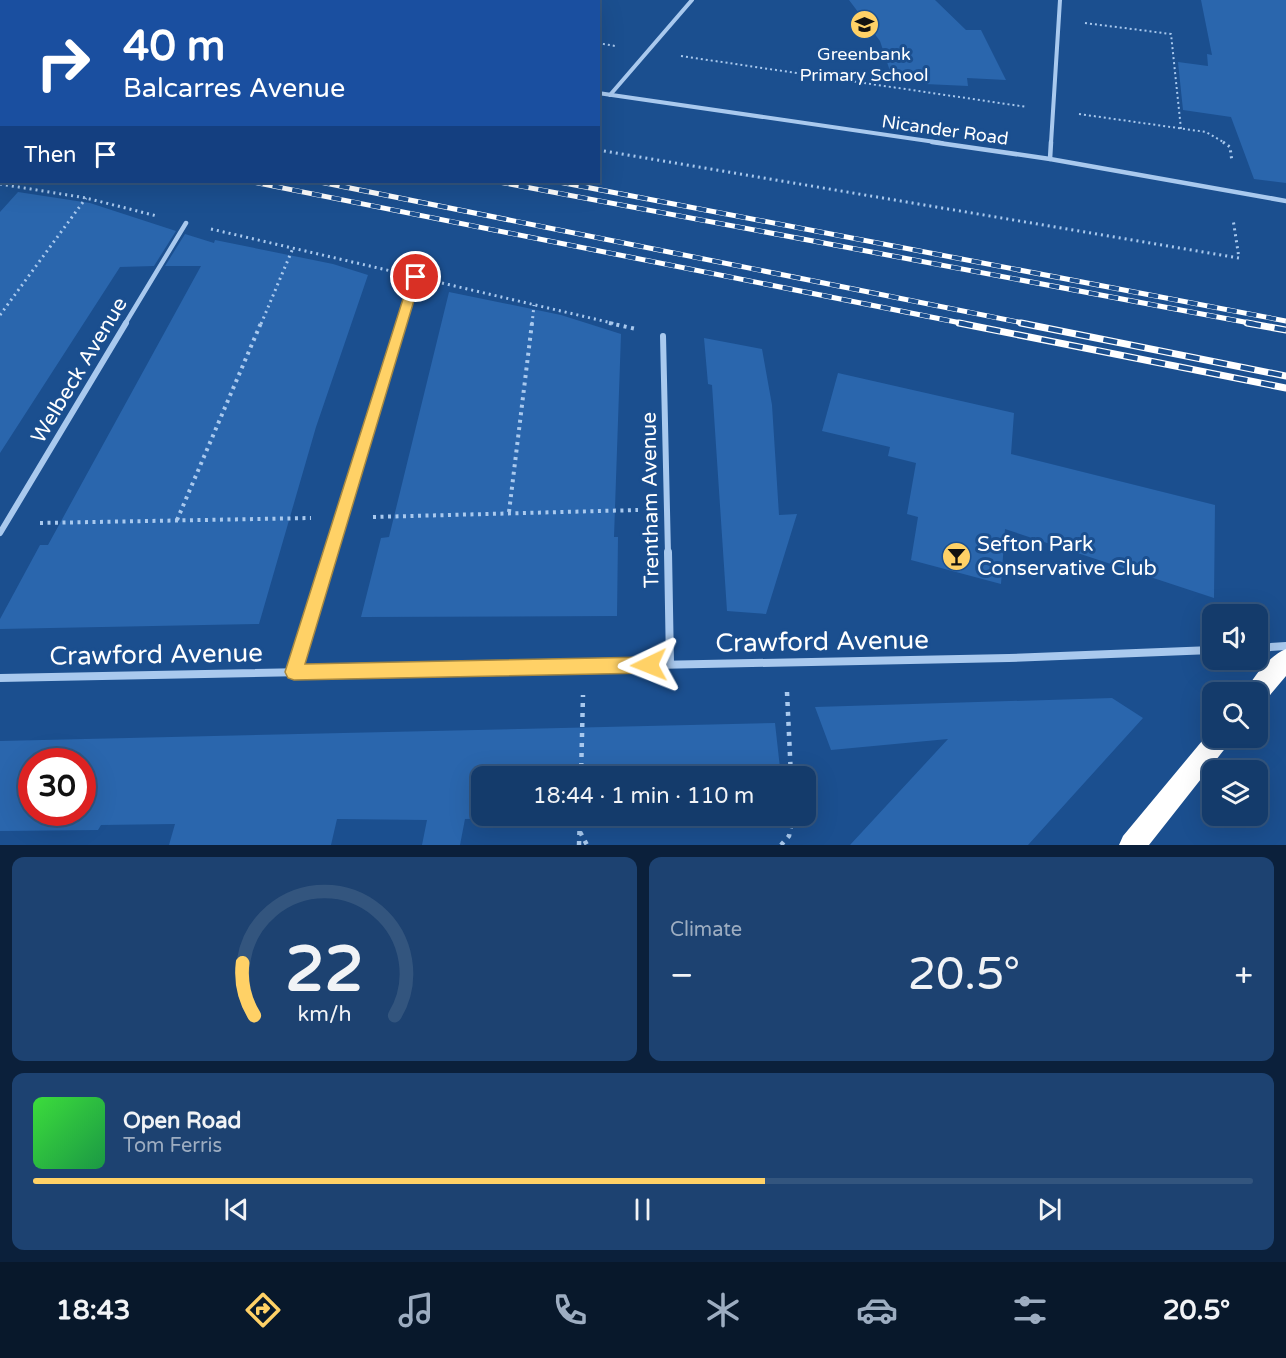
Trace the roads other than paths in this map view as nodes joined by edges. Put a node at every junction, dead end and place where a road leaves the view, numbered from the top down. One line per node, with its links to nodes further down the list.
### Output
1 (692, 0): 4 (street)
2 (1060, 0): 5 (street)
3 (600, 93): 4 (street, Nicander Road)
4 (610, 95): 5 (street, Nicander Road)
5 (1050, 159): 6 (street, Nicander Road)
6 (1286, 201)
7 (186, 223): 10 (street, Welbeck Avenue)
8 (416, 277): 16 (street)
9 (663, 336): 15 (street, Trentham Avenue)
10 (0, 534)
11 (1286, 646): 12 (street)
12 (1268, 647)
13 (1202, 651): 15 (street, Crawford Avenue)
14 (1286, 659): 18 (highway)
15 (670, 664): 16 (street, Crawford Avenue)
16 (294, 672): 17 (street, Crawford Avenue)
17 (0, 678)
18 (1266, 682)
19 (1211, 748): 20 (highway)
20 (1132, 845)

